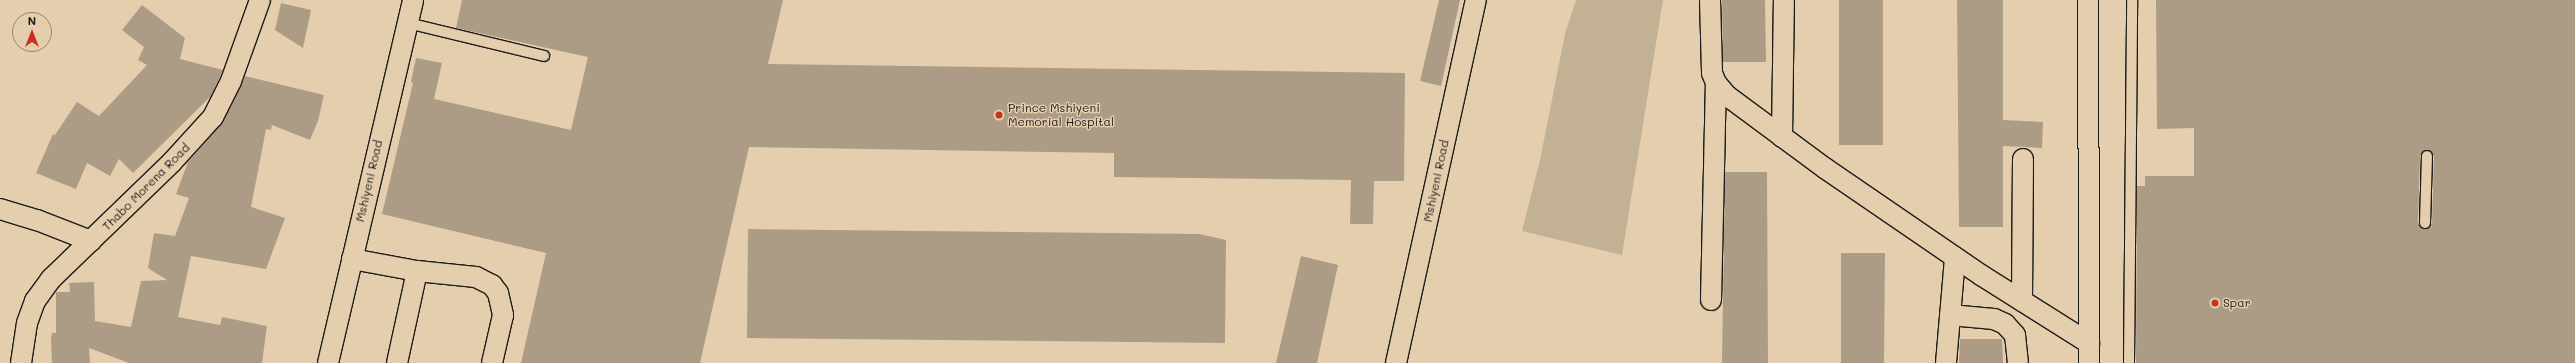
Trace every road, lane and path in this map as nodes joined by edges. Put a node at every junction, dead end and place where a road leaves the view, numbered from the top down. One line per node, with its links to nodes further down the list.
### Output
1 (260, 0): 16 (street, Thabo Morena Road)
2 (413, 0): 8 (street, Mshiyeni Road)
3 (1476, 0): 28 (street, Mshiyeni Road)
4 (1710, 0): 10 (street)
5 (1784, 0): 11 (street)
6 (2088, 0): 23 (street)
7 (2132, 0): 32 (lane)
8 (408, 23): 9 (lane); 18 (street, Mshiyeni Road)
9 (544, 56)
10 (1716, 83): 11 (street); 20 (street)
11 (1782, 137): 17 (street)
12 (2427, 156): 15 (lane)
13 (2023, 159): 21 (street)
14 (0, 209): 16 (street)
15 (2425, 223)
16 (91, 241): 24 (street, Thabo Morena Road)
17 (1955, 257): 21 (street); 22 (street)
18 (352, 260): 19 (street); 25 (street, Mshiyeni Road)
19 (417, 271): 26 (street); 27 (street)
20 (1711, 300)
21 (2022, 301): 23 (street)
22 (1950, 315): 29 (street); 30 (street)
23 (2089, 343): 31 (street)
24 (22, 363)
25 (328, 363)
26 (397, 363)
27 (492, 363)
28 (1396, 363)
29 (1946, 363)
30 (2018, 363)
31 (2089, 363)
32 (2129, 363)

